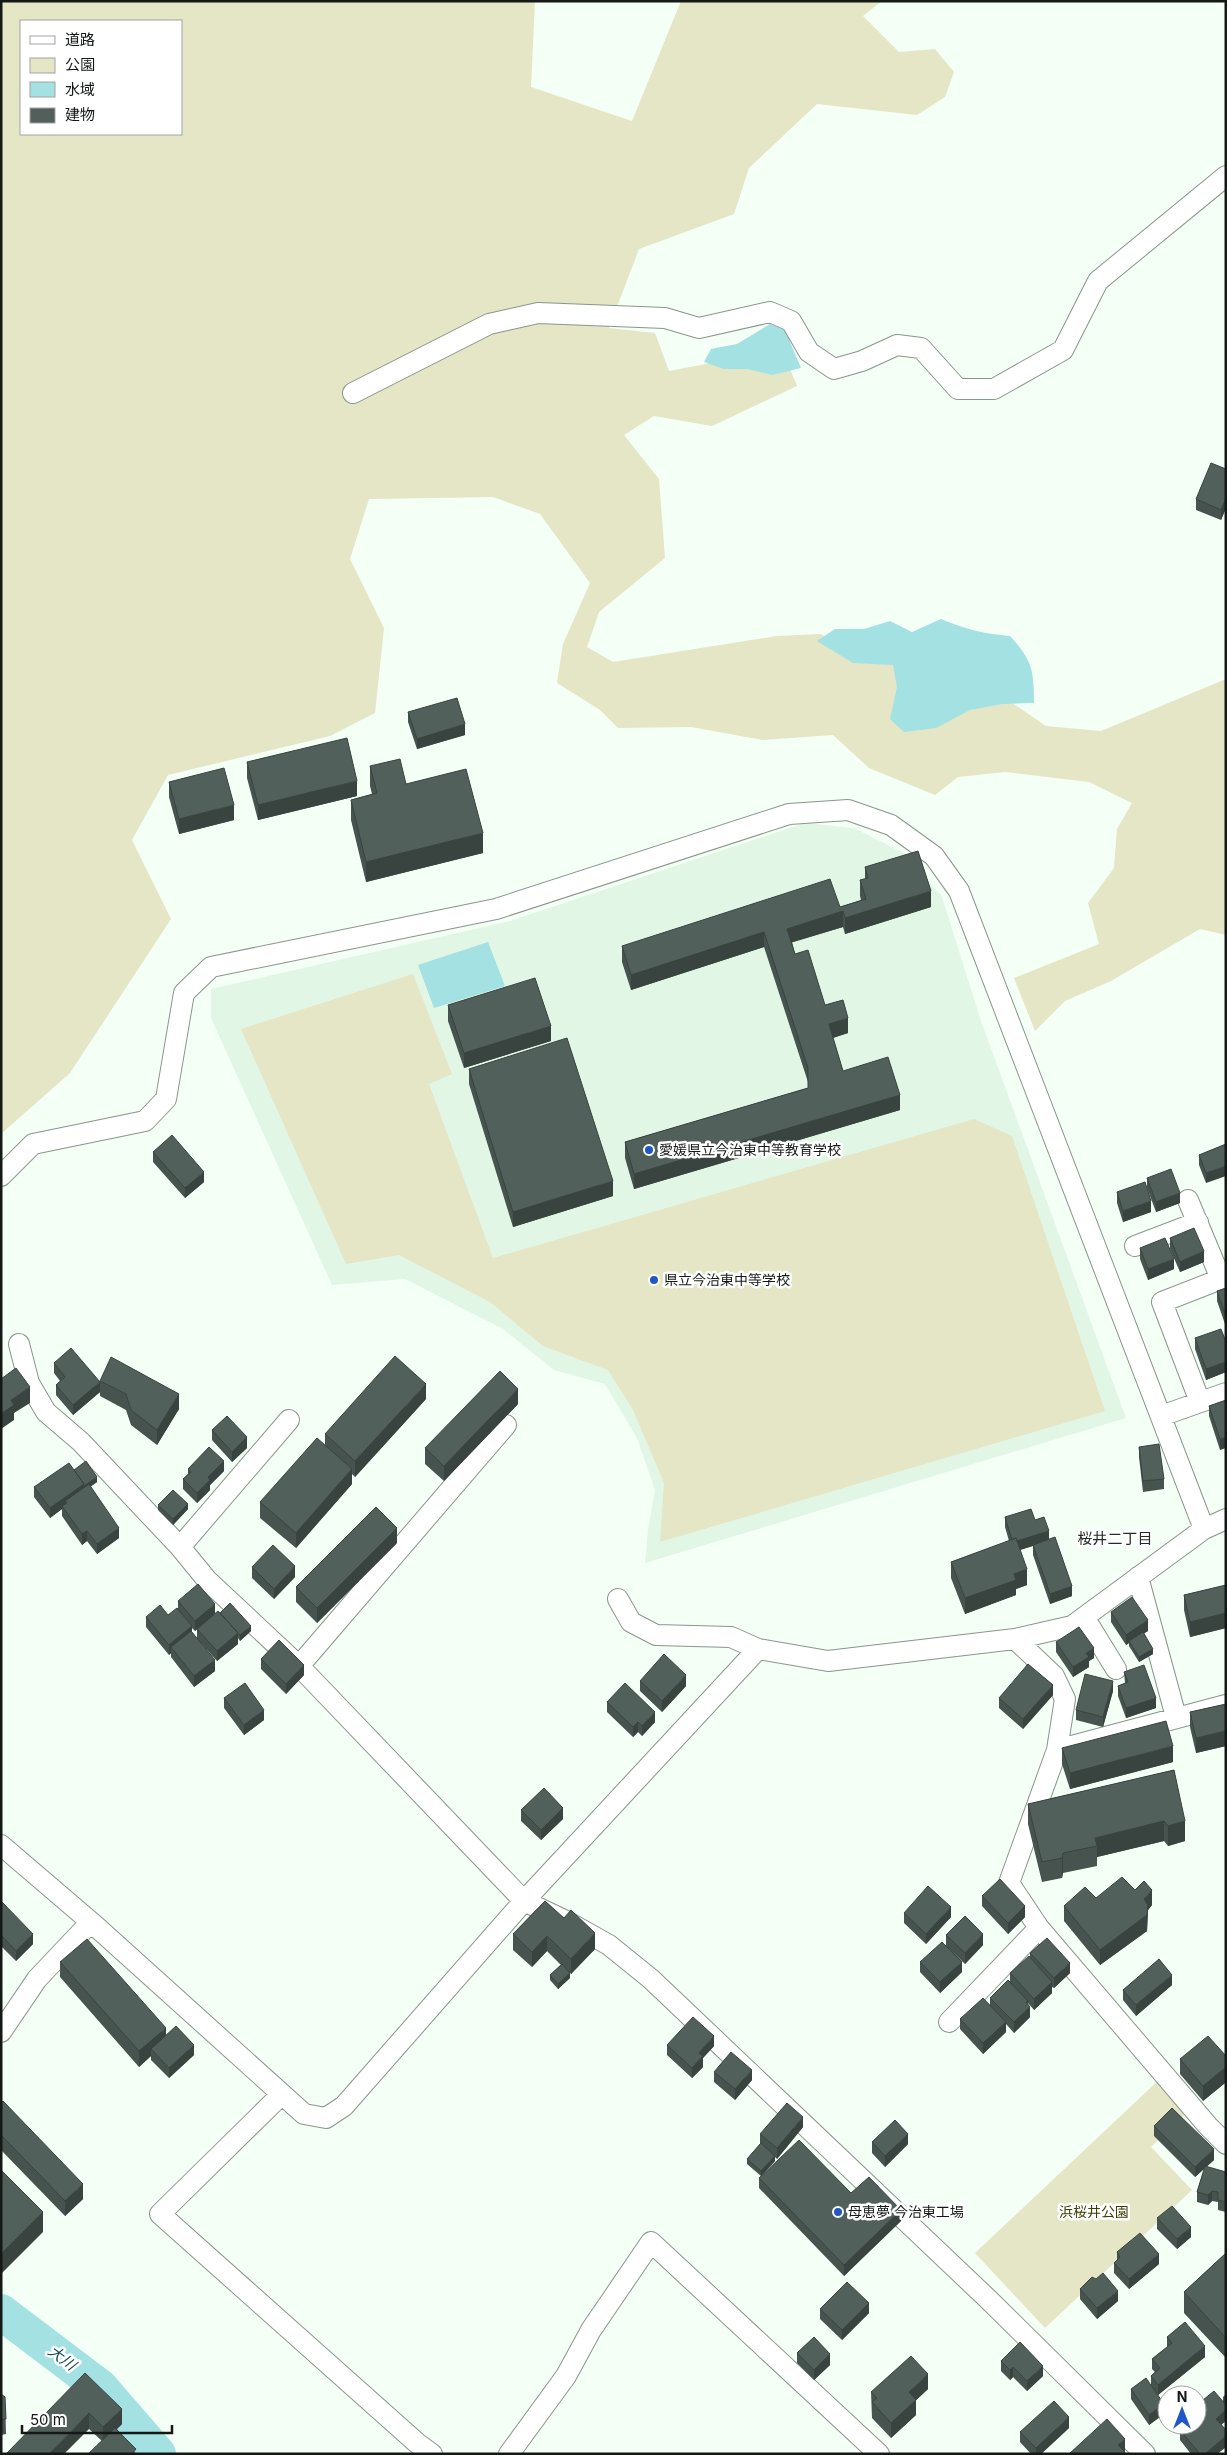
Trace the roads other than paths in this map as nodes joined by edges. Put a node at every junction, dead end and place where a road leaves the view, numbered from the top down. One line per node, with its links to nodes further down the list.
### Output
1 (1226, 176): 2 (street)
2 (353, 393)
3 (1, 1176): 10 (street)
4 (1188, 1200): 5 (street)
5 (1198, 1222): 6 (street); 9 (street)
6 (1135, 1246)
7 (19, 1344): 15 (street)
8 (1226, 1392): 9 (street)
9 (1200, 1402): 10 (street)
10 (1161, 1416): 14 (street)
11 (289, 1420): 15 (street)
12 (506, 1425): 21 (street)
13 (1226, 1519): 14 (street)
14 (1204, 1529): 16 (street)
15 (180, 1548): 21 (street)
16 (1138, 1577): 18 (street); 24 (street)
17 (618, 1599): 20 (street)
18 (1084, 1617): 19 (street); 22 (street)
19 (1015, 1639): 20 (street); 25 (street)
20 (758, 1648): 27 (street)
21 (299, 1666): 27 (street)
22 (1116, 1669)
23 (1226, 1705): 24 (street)
24 (1176, 1717): 25 (street)
25 (1057, 1750): 29 (street)
26 (1, 1845): 28 (street)
27 (524, 1902): 32 (street); 37 (street)
28 (91, 1922): 31 (street); 32 (street)
29 (1039, 1928): 30 (street); 33 (street)
30 (950, 2022)
31 (1, 2032)
32 (282, 2094): 34 (street)
33 (1226, 2144)
34 (432, 2454)
35 (509, 2454): 36 (street)
36 (878, 2454)
37 (1145, 2454)

